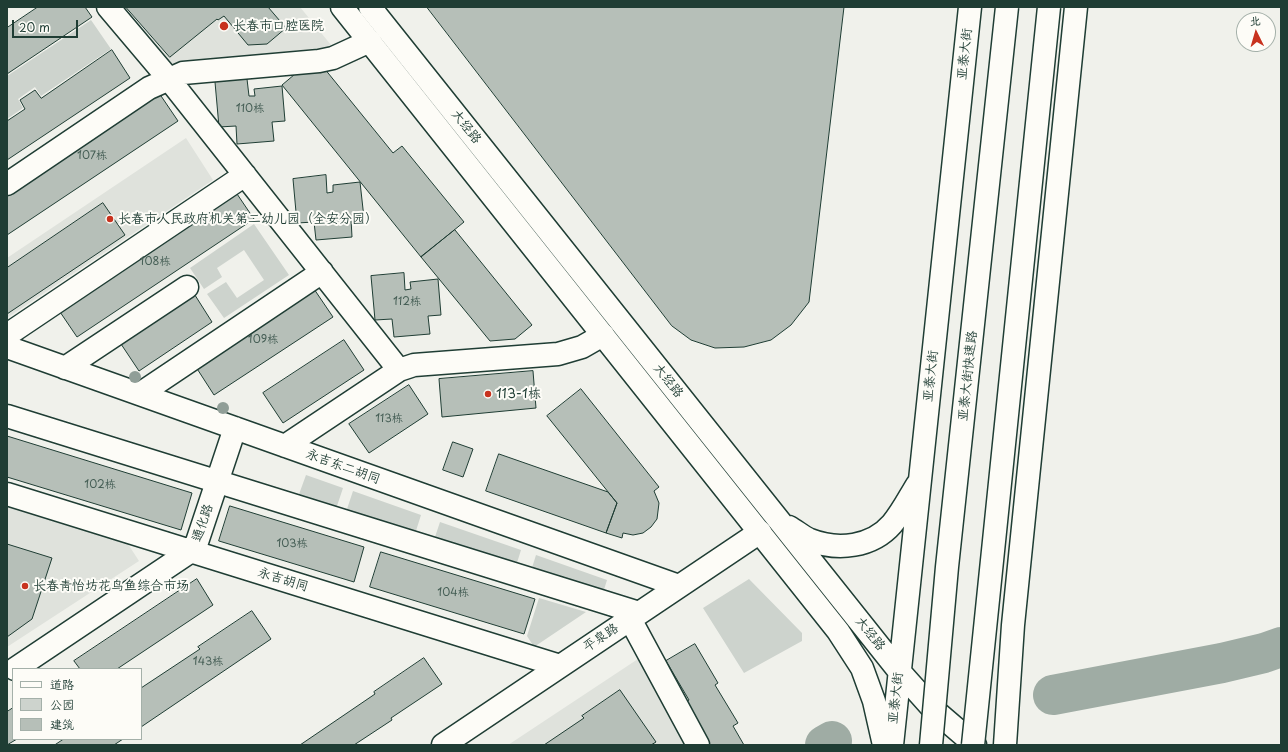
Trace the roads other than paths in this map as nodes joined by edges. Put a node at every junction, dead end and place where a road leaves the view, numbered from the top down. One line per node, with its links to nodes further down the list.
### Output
1 (108, 7): 9 (main road)
2 (342, 7): 8 (main road, 大经路)
3 (370, 7): 26 (main road, 大经路)
4 (970, 7): 24 (main road, 亚泰大街)
5 (1007, 7): 41 (main road, 亚泰大街快速路, bridge)
6 (1049, 7): 43 (main road, bridge)
7 (1076, 7): 44 (main road)
8 (370, 41): 9 (main road); 14 (main road, 大经路)
9 (168, 78): 10 (main road); 11 (main road)
10 (245, 175): 12 (main road); 15 (main road)
11 (7, 184)
12 (322, 272): 18 (main road); 19 (main road)
13 (187, 287): 17 (main road)
14 (603, 334): 18 (main road); 27 (main road, 大经路)
15 (7, 335)
16 (7, 347): 17 (main road, 永吉东二胡同)
17 (65, 368): 19 (main road, 永吉东二胡同)
18 (399, 370): 22 (main road)
19 (140, 394): 21 (main road, 永吉东二胡同)
20 (7, 416): 23 (main road)
21 (236, 428): 22 (main road, 永吉东二胡同); 23 (main road, 通化路)
22 (285, 446): 29 (main road, 永吉东二胡同)
23 (217, 481): 28 (main road, 通化路); 30 (main road)
24 (919, 483): 26 (main road); 33 (main road, 亚泰大街)
25 (7, 494): 28 (main road, 永吉胡同)
26 (781, 523): 33 (main road, 大经路)
27 (760, 532): 29 (main road, 平泉路); 38 (main road, 大经路)
28 (191, 551): 31 (main road, 永吉胡同); 32 (main road, 通化路)
29 (679, 586): 30 (main road, 平泉路)
30 (634, 616): 31 (main road, 平泉路); 37 (main road)
31 (560, 666): 36 (main road, 平泉路)
32 (17, 668)
33 (899, 671): 34 (main road, 大经路); 35 (main road, 亚泰大街)
34 (933, 709): 42 (main road); 43 (main road, 大经路)
35 (894, 720): 39 (main road, 亚泰大街); 40 (main road)
36 (442, 745)
37 (698, 745)
38 (884, 745)
39 (892, 745)
40 (902, 745)
41 (931, 745)
42 (954, 745)
43 (974, 745)
44 (1004, 745)

